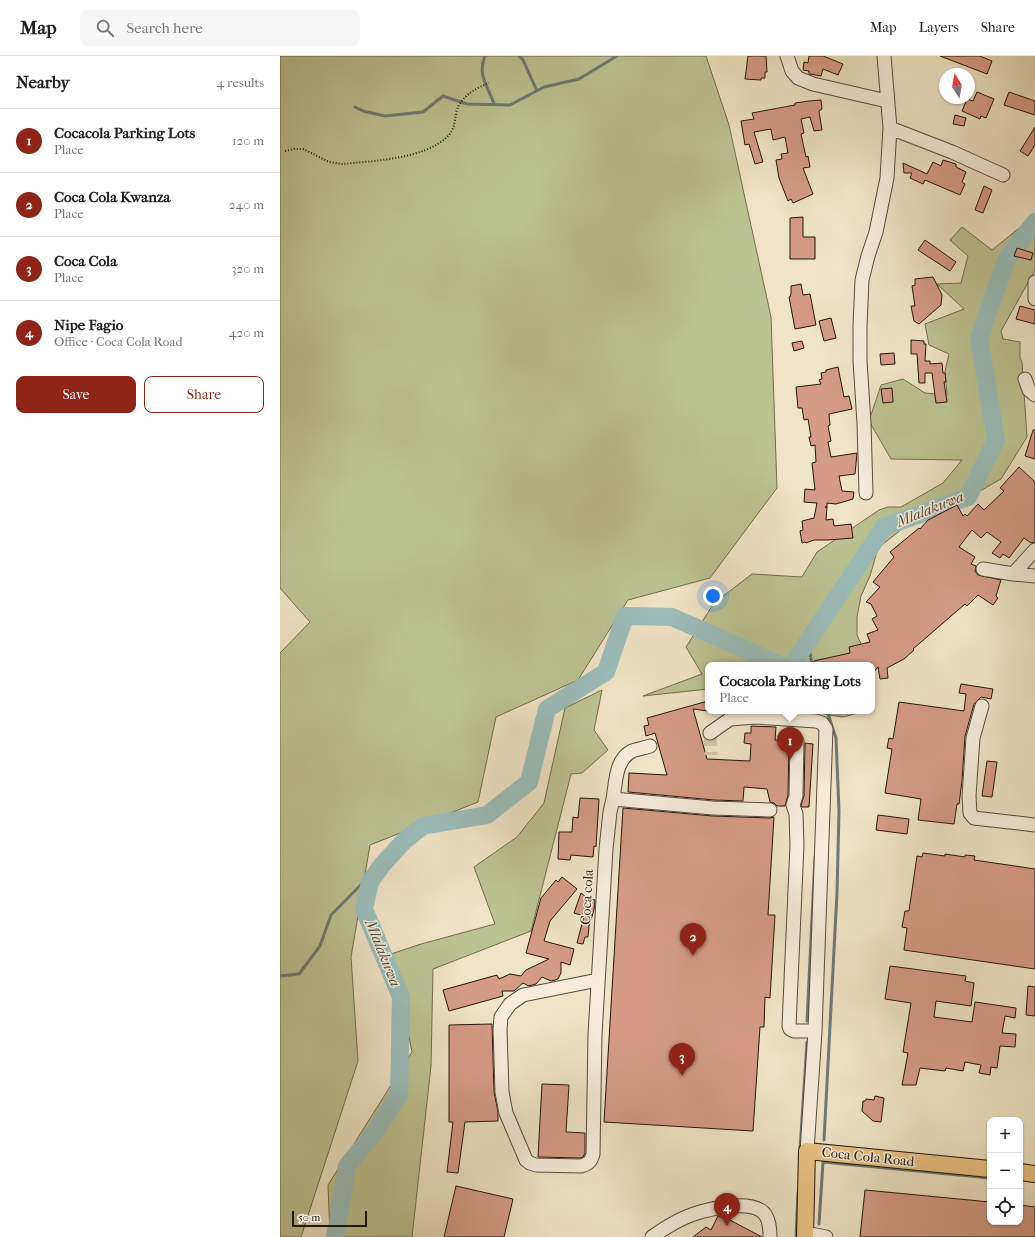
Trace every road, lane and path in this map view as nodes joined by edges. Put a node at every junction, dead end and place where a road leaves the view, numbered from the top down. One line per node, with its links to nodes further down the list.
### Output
1 (787, 56): 4 (street)
2 (884, 56): 4 (street)
3 (489, 83): 6 (path)
4 (887, 102): 5 (street)
5 (890, 128): 7 (street); 12 (street)
6 (285, 151)
7 (1003, 175)
8 (1035, 282): 9 (street)
9 (1035, 299)
10 (1025, 379): 11 (street)
11 (1035, 395)
12 (866, 493)
13 (1035, 550): 15 (street)
14 (983, 569): 15 (street)
15 (1013, 574): 16 (street)
16 (1035, 576)
17 (982, 706): 23 (street)
18 (710, 733): 25 (street)
19 (797, 741): 25 (street)
20 (650, 746): 21 (street, Coca cola)
21 (613, 798): 22 (street); 24 (street, Coca cola)
22 (770, 810)
23 (1035, 825)
24 (598, 980): 24 (street, Coca cola)
25 (816, 1031): 26 (street)
26 (807, 1151): 27 (main road, Coca Cola Road); 31 (main road, Coca Cola Road)
27 (987, 1169)
28 (1023, 1172): 29 (main road)
29 (1035, 1174)
30 (657, 1233): 32 (street); 33 (street)
31 (805, 1235): 34 (street)
32 (648, 1237)
33 (770, 1237)
34 (826, 1237)

